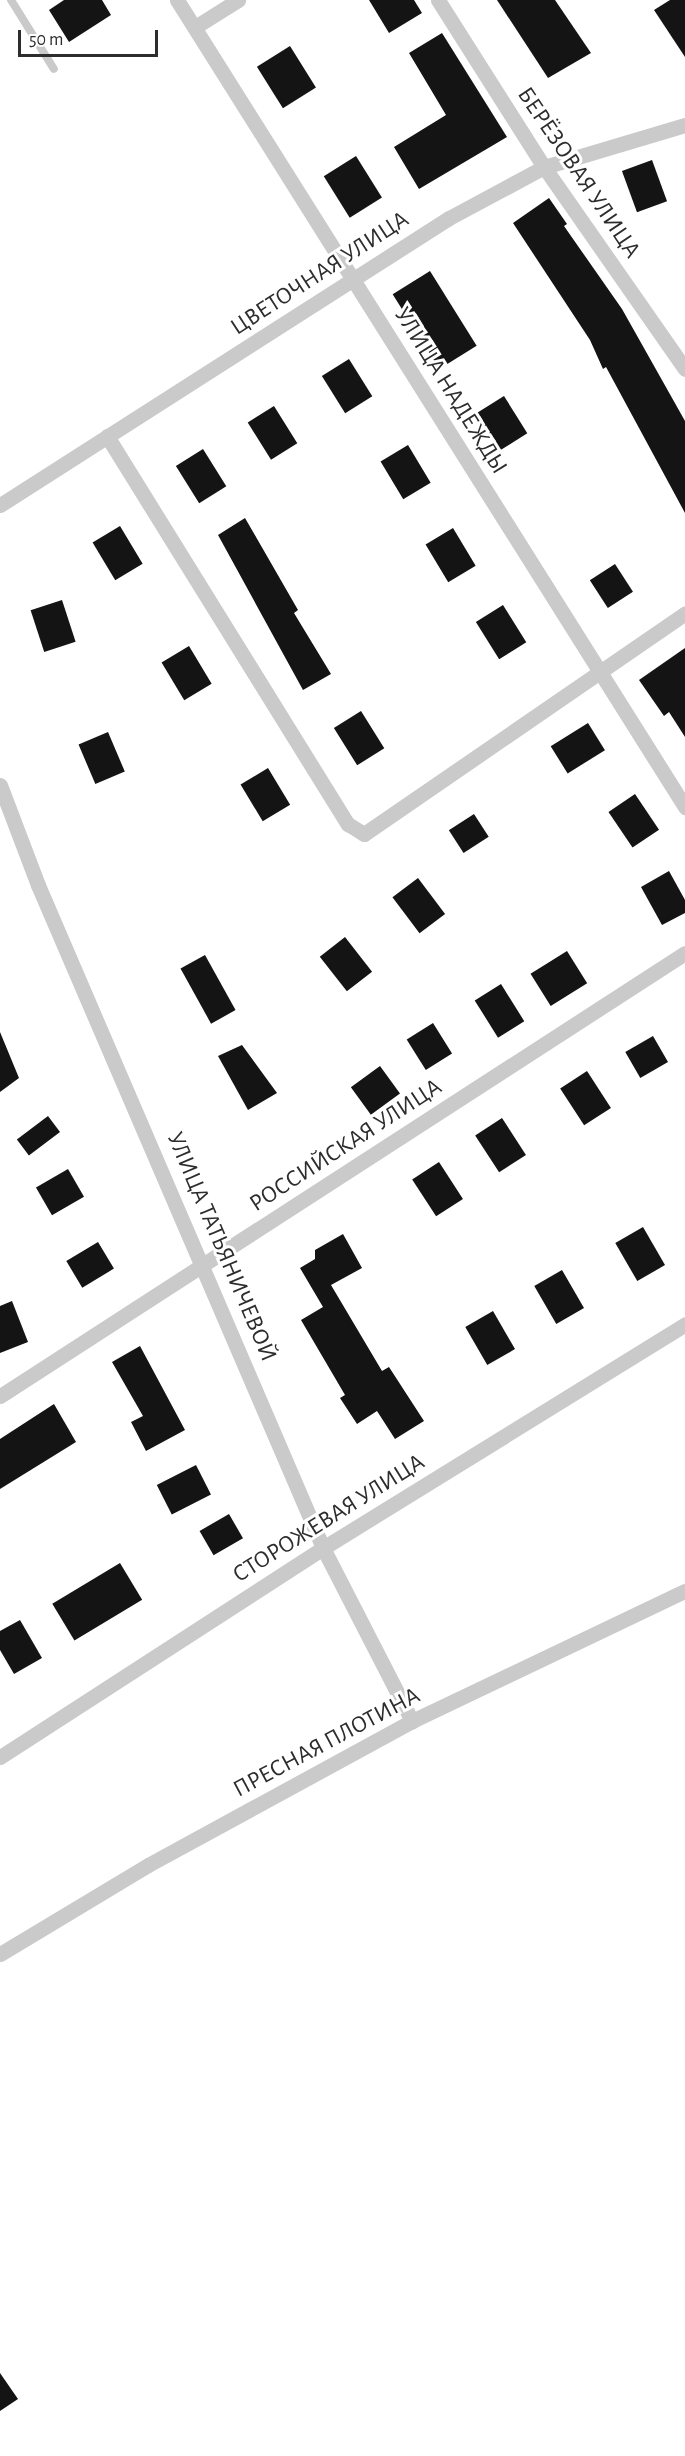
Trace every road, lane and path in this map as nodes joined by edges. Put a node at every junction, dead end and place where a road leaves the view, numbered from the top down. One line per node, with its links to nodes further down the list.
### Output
1 (11, 0): 6 (lane)
2 (177, 0): 5 (street, УЛИЦА НАДЕЖДЫ)
3 (238, 0): 5 (street)
4 (438, 0): 8 (street, БЕРЁЗОВАЯ УЛИЦА)
5 (195, 27): 9 (street, УЛИЦА НАДЕЖДЫ)
6 (54, 69)
7 (685, 125): 8 (street, ЦВЕТОЧНАЯ УЛИЦА)
8 (544, 167): 9 (street, ЦВЕТОЧНАЯ УЛИЦА); 10 (street, БЕРЁЗОВАЯ УЛИЦА)
9 (354, 282): 11 (street, ЦВЕТОЧНАЯ УЛИЦА); 14 (street, УЛИЦА НАДЕЖДЫ)
10 (685, 369)
11 (107, 436): 12 (street, ЦВЕТОЧНАЯ УЛИЦА); 14 (street)
12 (0, 506)
13 (685, 613): 14 (street)
14 (602, 672): 16 (street, УЛИЦА НАДЕЖДЫ)
15 (0, 785): 18 (street, УЛИЦА ТАТЬЯНИЧЕВОЙ)
16 (685, 807)
17 (685, 953): 18 (street, РОССИЙСКАЯ УЛИЦА)
18 (205, 1265): 20 (street, РОССИЙСКАЯ УЛИЦА); 21 (street, УЛИЦА ТАТЬЯНИЧЕВОЙ)
19 (685, 1324): 21 (street, СТОРОЖЕВАЯ УЛИЦА)
20 (0, 1396)
21 (323, 1548): 23 (street, УЛИЦА ТАТЬЯНИЧЕВОЙ); 24 (street, СТОРОЖЕВАЯ УЛИЦА)
22 (685, 1591): 23 (street, ПРЕСНАЯ ПЛОТИНА)
23 (412, 1721): 25 (street, ПРЕСНАЯ ПЛОТИНА)
24 (0, 1757)
25 (0, 1953)

